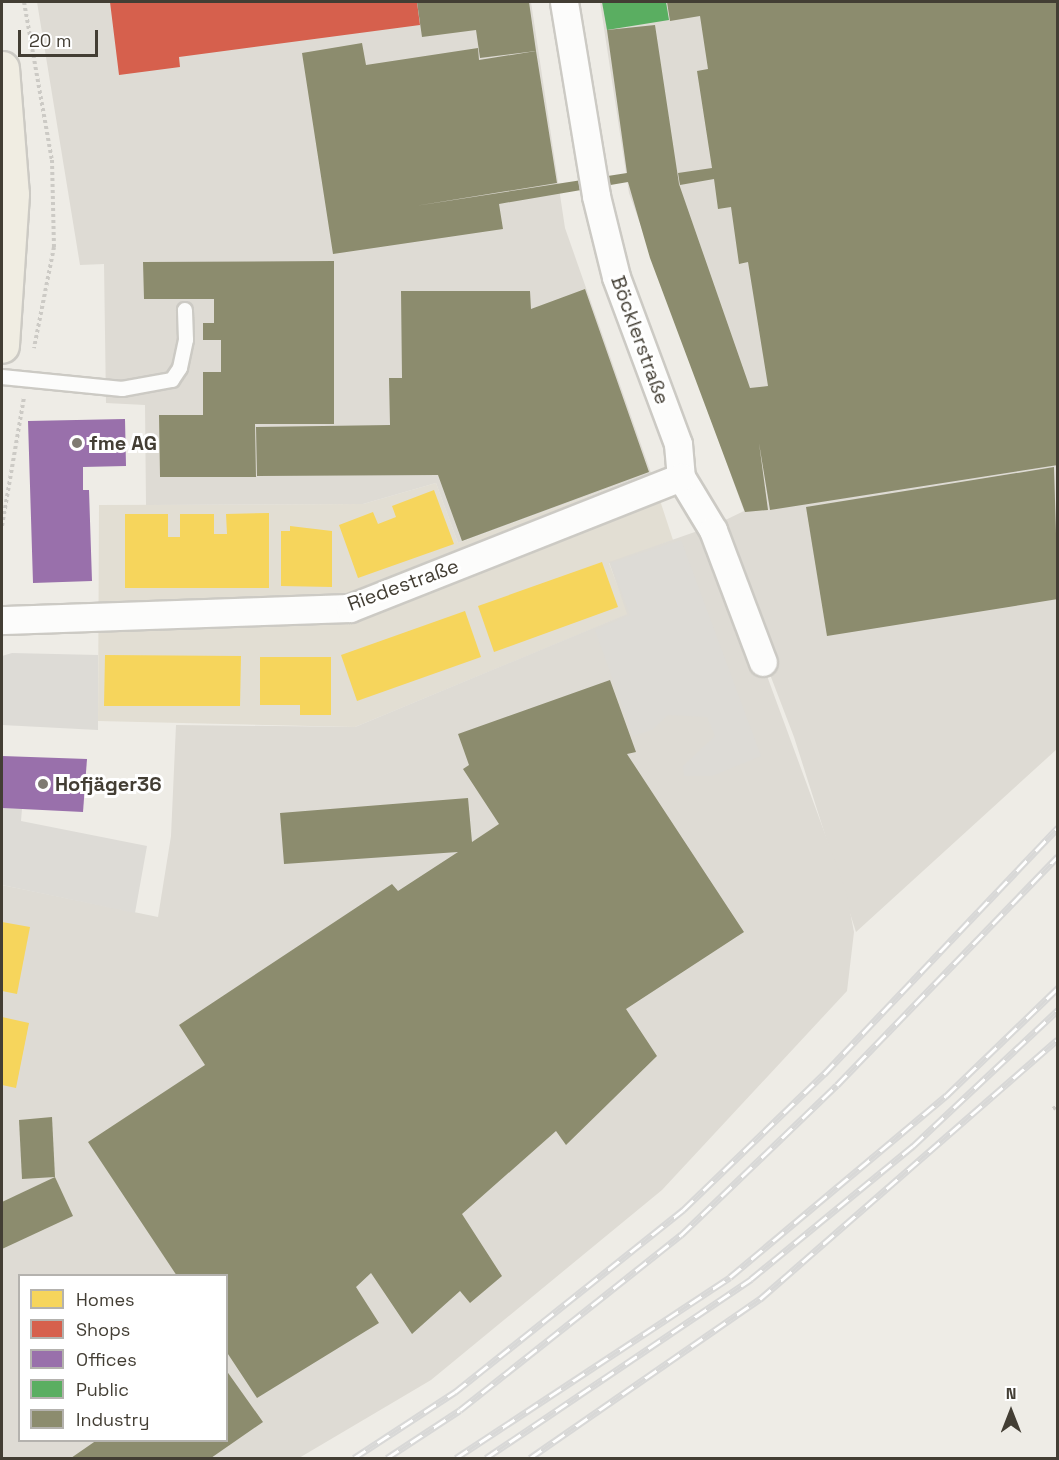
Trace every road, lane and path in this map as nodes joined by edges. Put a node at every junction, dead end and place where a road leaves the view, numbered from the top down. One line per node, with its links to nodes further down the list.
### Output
1 (564, 2): 6 (street, Böcklerstraße)
2 (2, 68): 4 (main road)
3 (185, 310): 5 (lane)
4 (2, 346)
5 (2, 377)
6 (681, 477): 7 (street, Riedestraße); 8 (street, Böcklerstraße)
7 (2, 620)
8 (763, 662)

